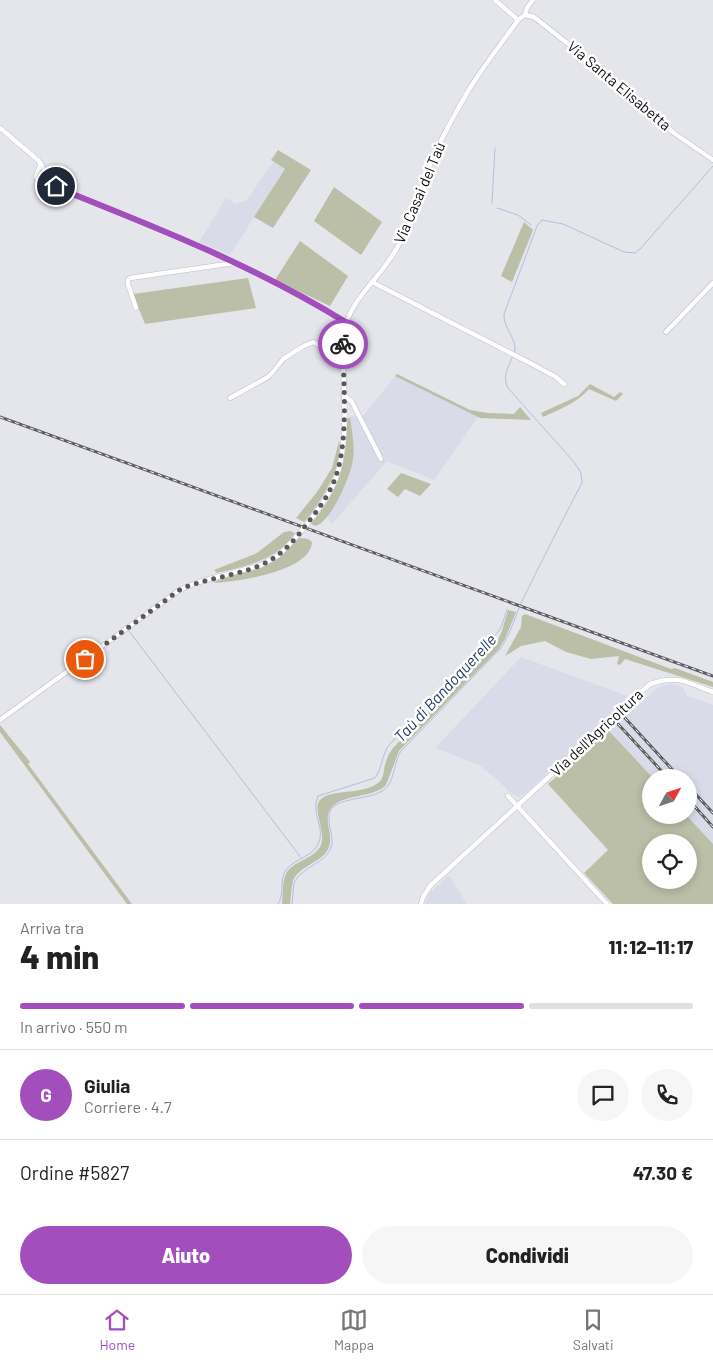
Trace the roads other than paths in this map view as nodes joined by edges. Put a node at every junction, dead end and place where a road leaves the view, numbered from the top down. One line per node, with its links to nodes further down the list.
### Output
1 (495, 0): 4 (street)
2 (533, 0): 3 (street)
3 (525, 15): 4 (street, Via Casai del Taù); 6 (street, Via Santa Elisabetta)
4 (518, 20): 10 (street, Via Casai del Taù)
5 (0, 128): 7 (street)
6 (713, 160)
7 (41, 163): 8 (street); 8 (street)
8 (56, 186): 9 (street)
9 (234, 263): 12 (street); 13 (street)
10 (372, 282): 14 (street, Via Casai del Taù); 16 (street)
11 (713, 283): 15 (street)
12 (136, 308)
13 (339, 318): 14 (street); 18 (street)
14 (347, 323): 17 (street, Via Casai del Taù)
15 (666, 332)
16 (564, 384)
17 (344, 395): 19 (street); 21 (street, Via Casai del Taù, bridge)
18 (230, 398)
19 (381, 459)
20 (713, 692): 23 (street, Via dell'Agricoltura)
21 (0, 720)
22 (508, 796): 23 (street)
23 (517, 807): 24 (street, Via dell'Agricoltura); 25 (street)
24 (421, 904)
25 (607, 904)

